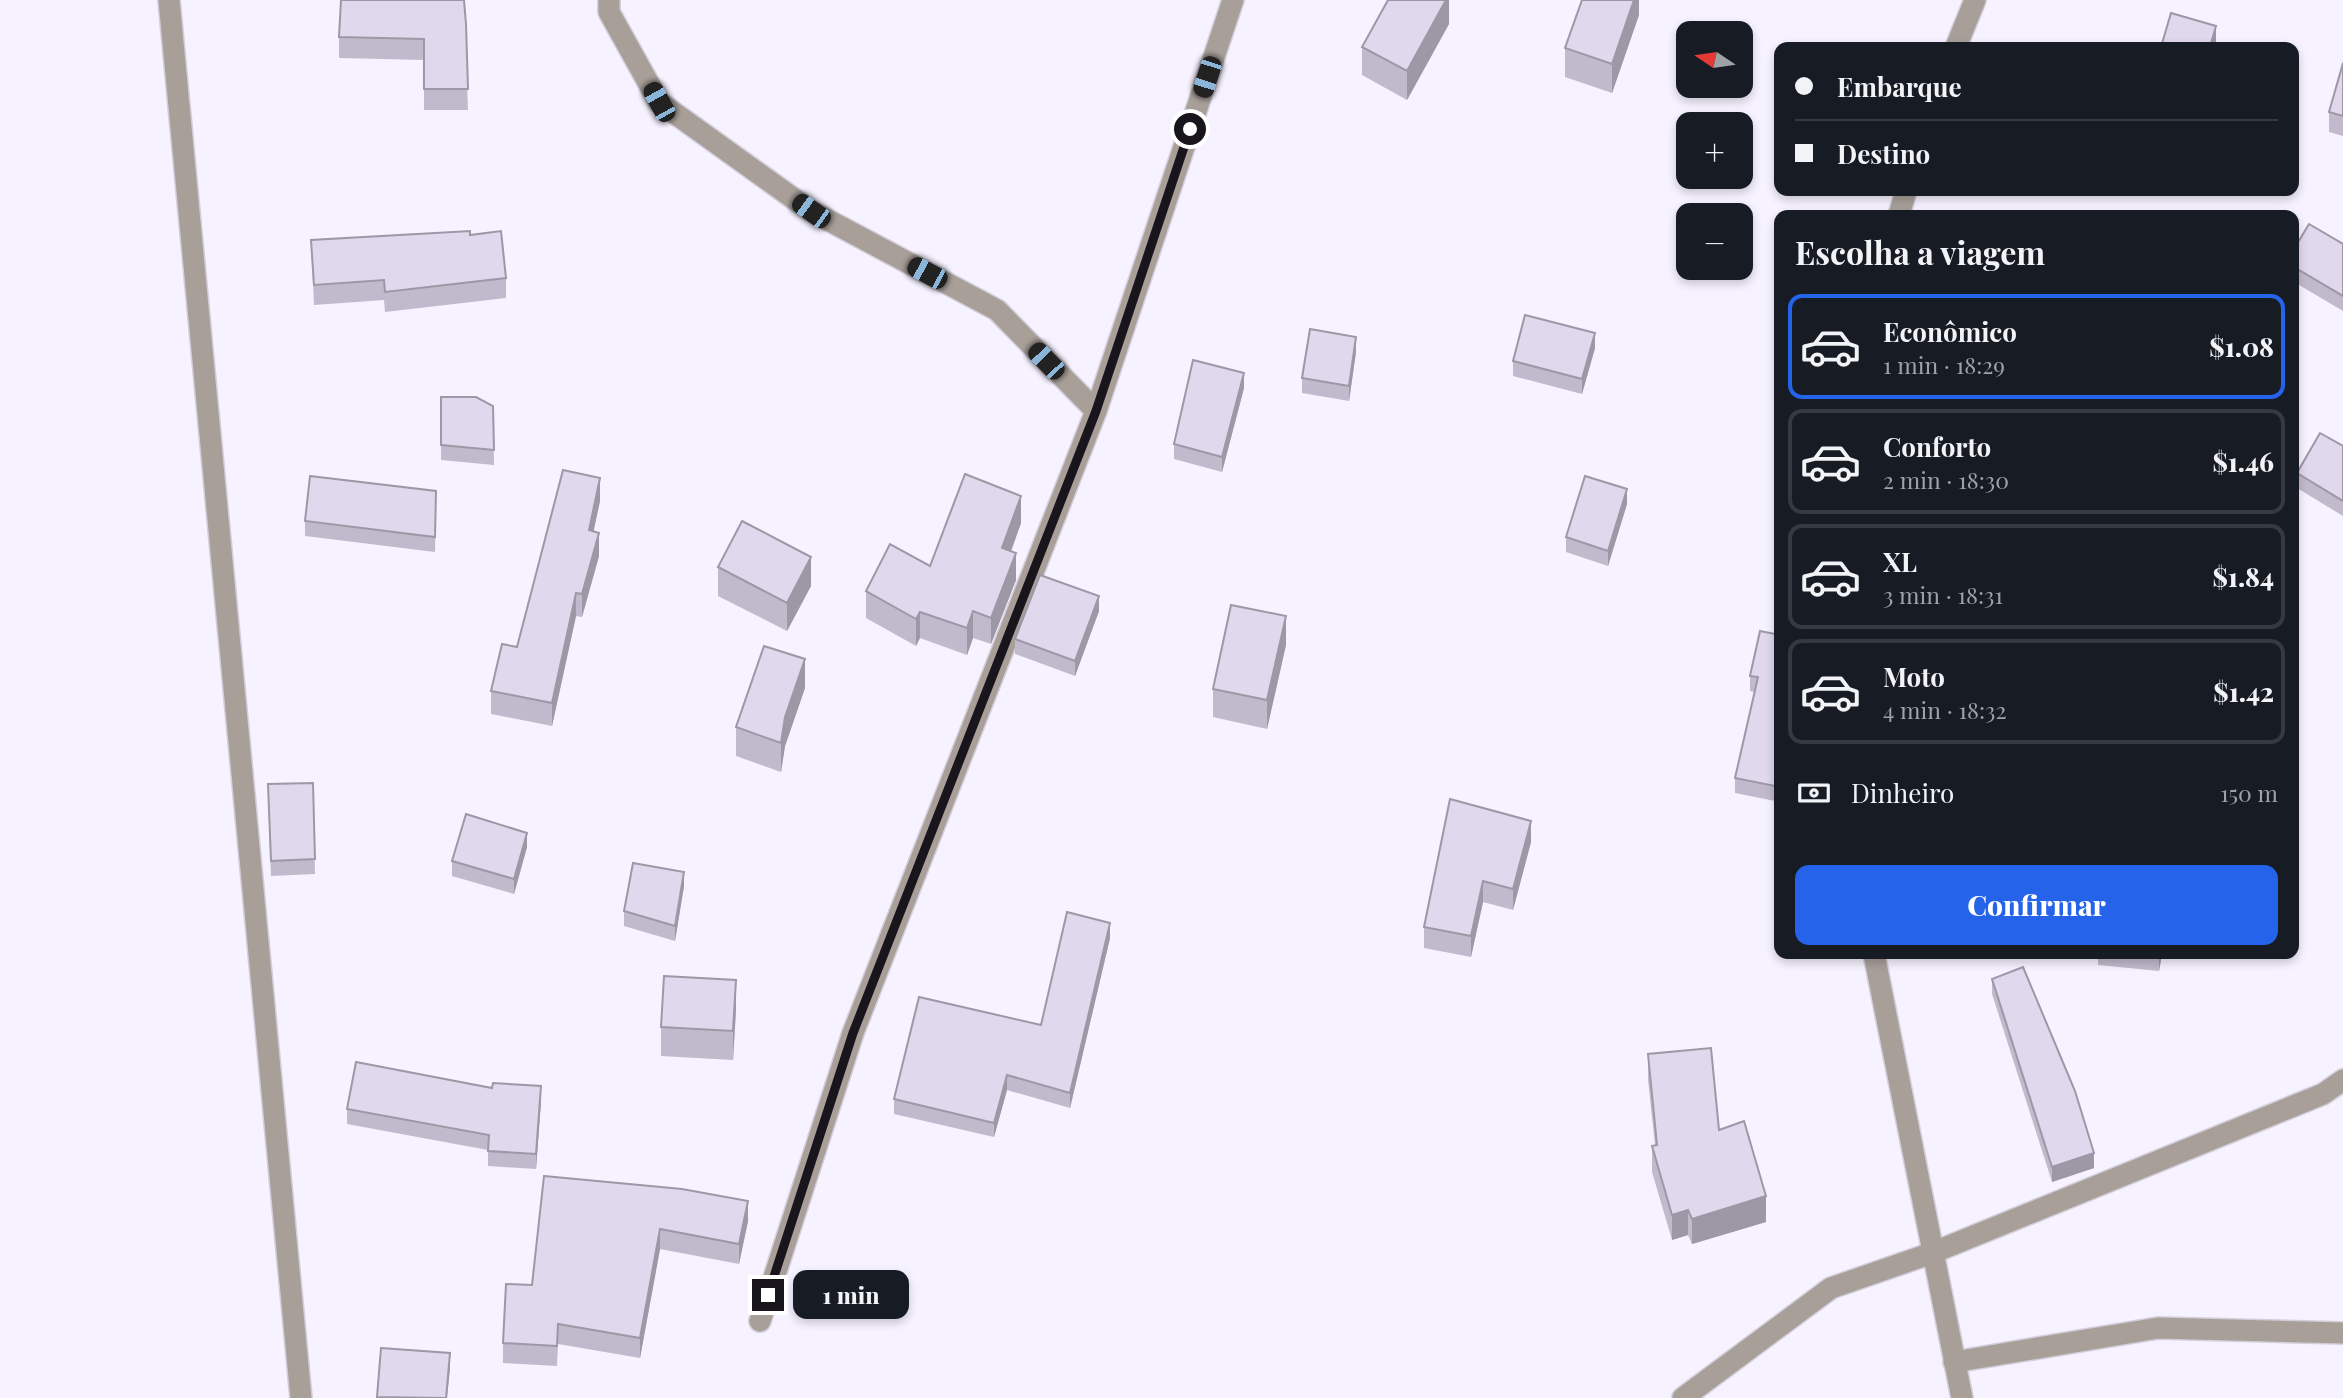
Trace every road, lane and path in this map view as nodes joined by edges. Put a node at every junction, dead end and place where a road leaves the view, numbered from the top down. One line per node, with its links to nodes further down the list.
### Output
1 (169, 0): 13 (street)
2 (609, 0): 6 (street)
3 (1233, 0): 6 (street)
4 (1975, 0): 5 (street)
5 (1958, 42)
6 (1096, 411): 10 (street)
7 (1875, 959): 9 (street)
8 (2343, 1080): 9 (street)
9 (1932, 1253): 12 (street); 14 (street)
10 (760, 1321)
11 (2343, 1333): 12 (street)
12 (1954, 1362): 15 (street)
13 (301, 1398)
14 (1683, 1398)
15 (1962, 1398)

